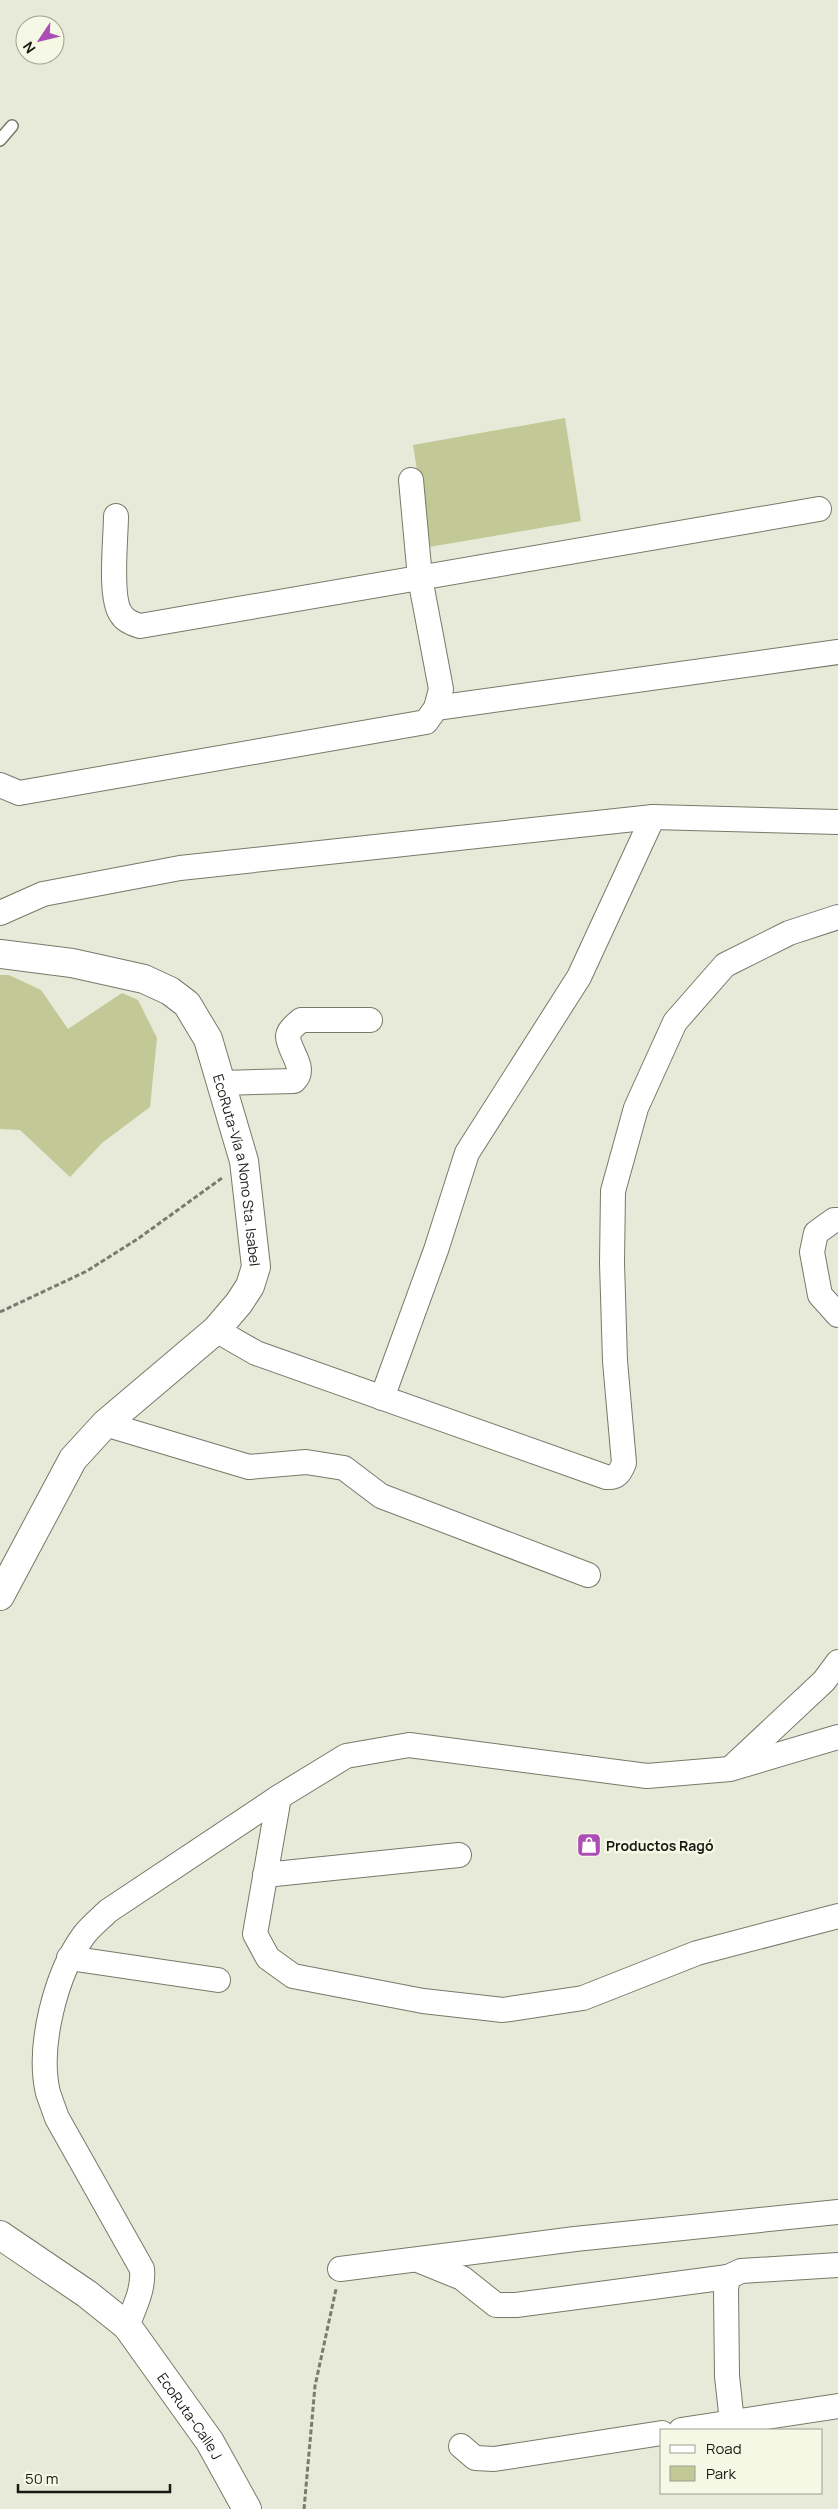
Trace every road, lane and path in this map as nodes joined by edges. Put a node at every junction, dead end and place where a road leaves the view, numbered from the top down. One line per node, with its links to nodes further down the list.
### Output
1 (12, 126): 2 (lane)
2 (0, 140)
3 (411, 480): 6 (street)
4 (819, 509): 6 (street)
5 (116, 516): 6 (street)
6 (420, 578): 8 (street)
7 (838, 652): 8 (street)
8 (436, 708): 9 (street)
9 (0, 786)
10 (653, 817): 11 (street); 12 (street); 22 (street)
11 (838, 822)
12 (0, 913)
13 (838, 917): 22 (street)
14 (0, 954): 16 (main road, EcoRuta-Vía a Nono Sta. Isabel)
15 (370, 1020): 16 (street)
16 (222, 1083): 17 (main road, EcoRuta-Vía a Nono Sta. Isabel)
17 (244, 1161): 19 (path); 21 (main road, EcoRuta-Vía a Nono Sta. Isabel)
18 (838, 1220): 20 (street)
19 (0, 1312)
20 (838, 1315)
21 (216, 1330): 22 (street); 23 (main road, EcoRuta-Vía a Nono Sta. Isabel)
22 (382, 1398)
23 (105, 1424): 24 (street); 25 (main road, EcoRuta-Vía a Nono Sta. Isabel)
24 (588, 1575)
25 (0, 1596)
26 (838, 1662): 28 (street)
27 (838, 1737): 28 (street)
28 (730, 1769): 29 (street)
29 (279, 1797): 31 (street); 33 (street)
30 (459, 1855): 31 (street)
31 (265, 1876): 32 (street)
32 (838, 1916)
33 (69, 1958): 34 (street); 41 (street)
34 (218, 1980)
35 (838, 2212): 37 (street)
36 (0, 2235): 41 (main road)
37 (416, 2259): 39 (street); 40 (street)
38 (838, 2265): 40 (street)
39 (340, 2269): 48 (path)
40 (728, 2277): 43 (street)
41 (127, 2326): 47 (main road, EcoRuta-Calle J)
42 (838, 2406): 43 (street)
43 (732, 2422): 44 (street)
44 (687, 2429)
45 (660, 2433): 46 (street)
46 (461, 2446)
47 (247, 2509)
48 (304, 2509)

